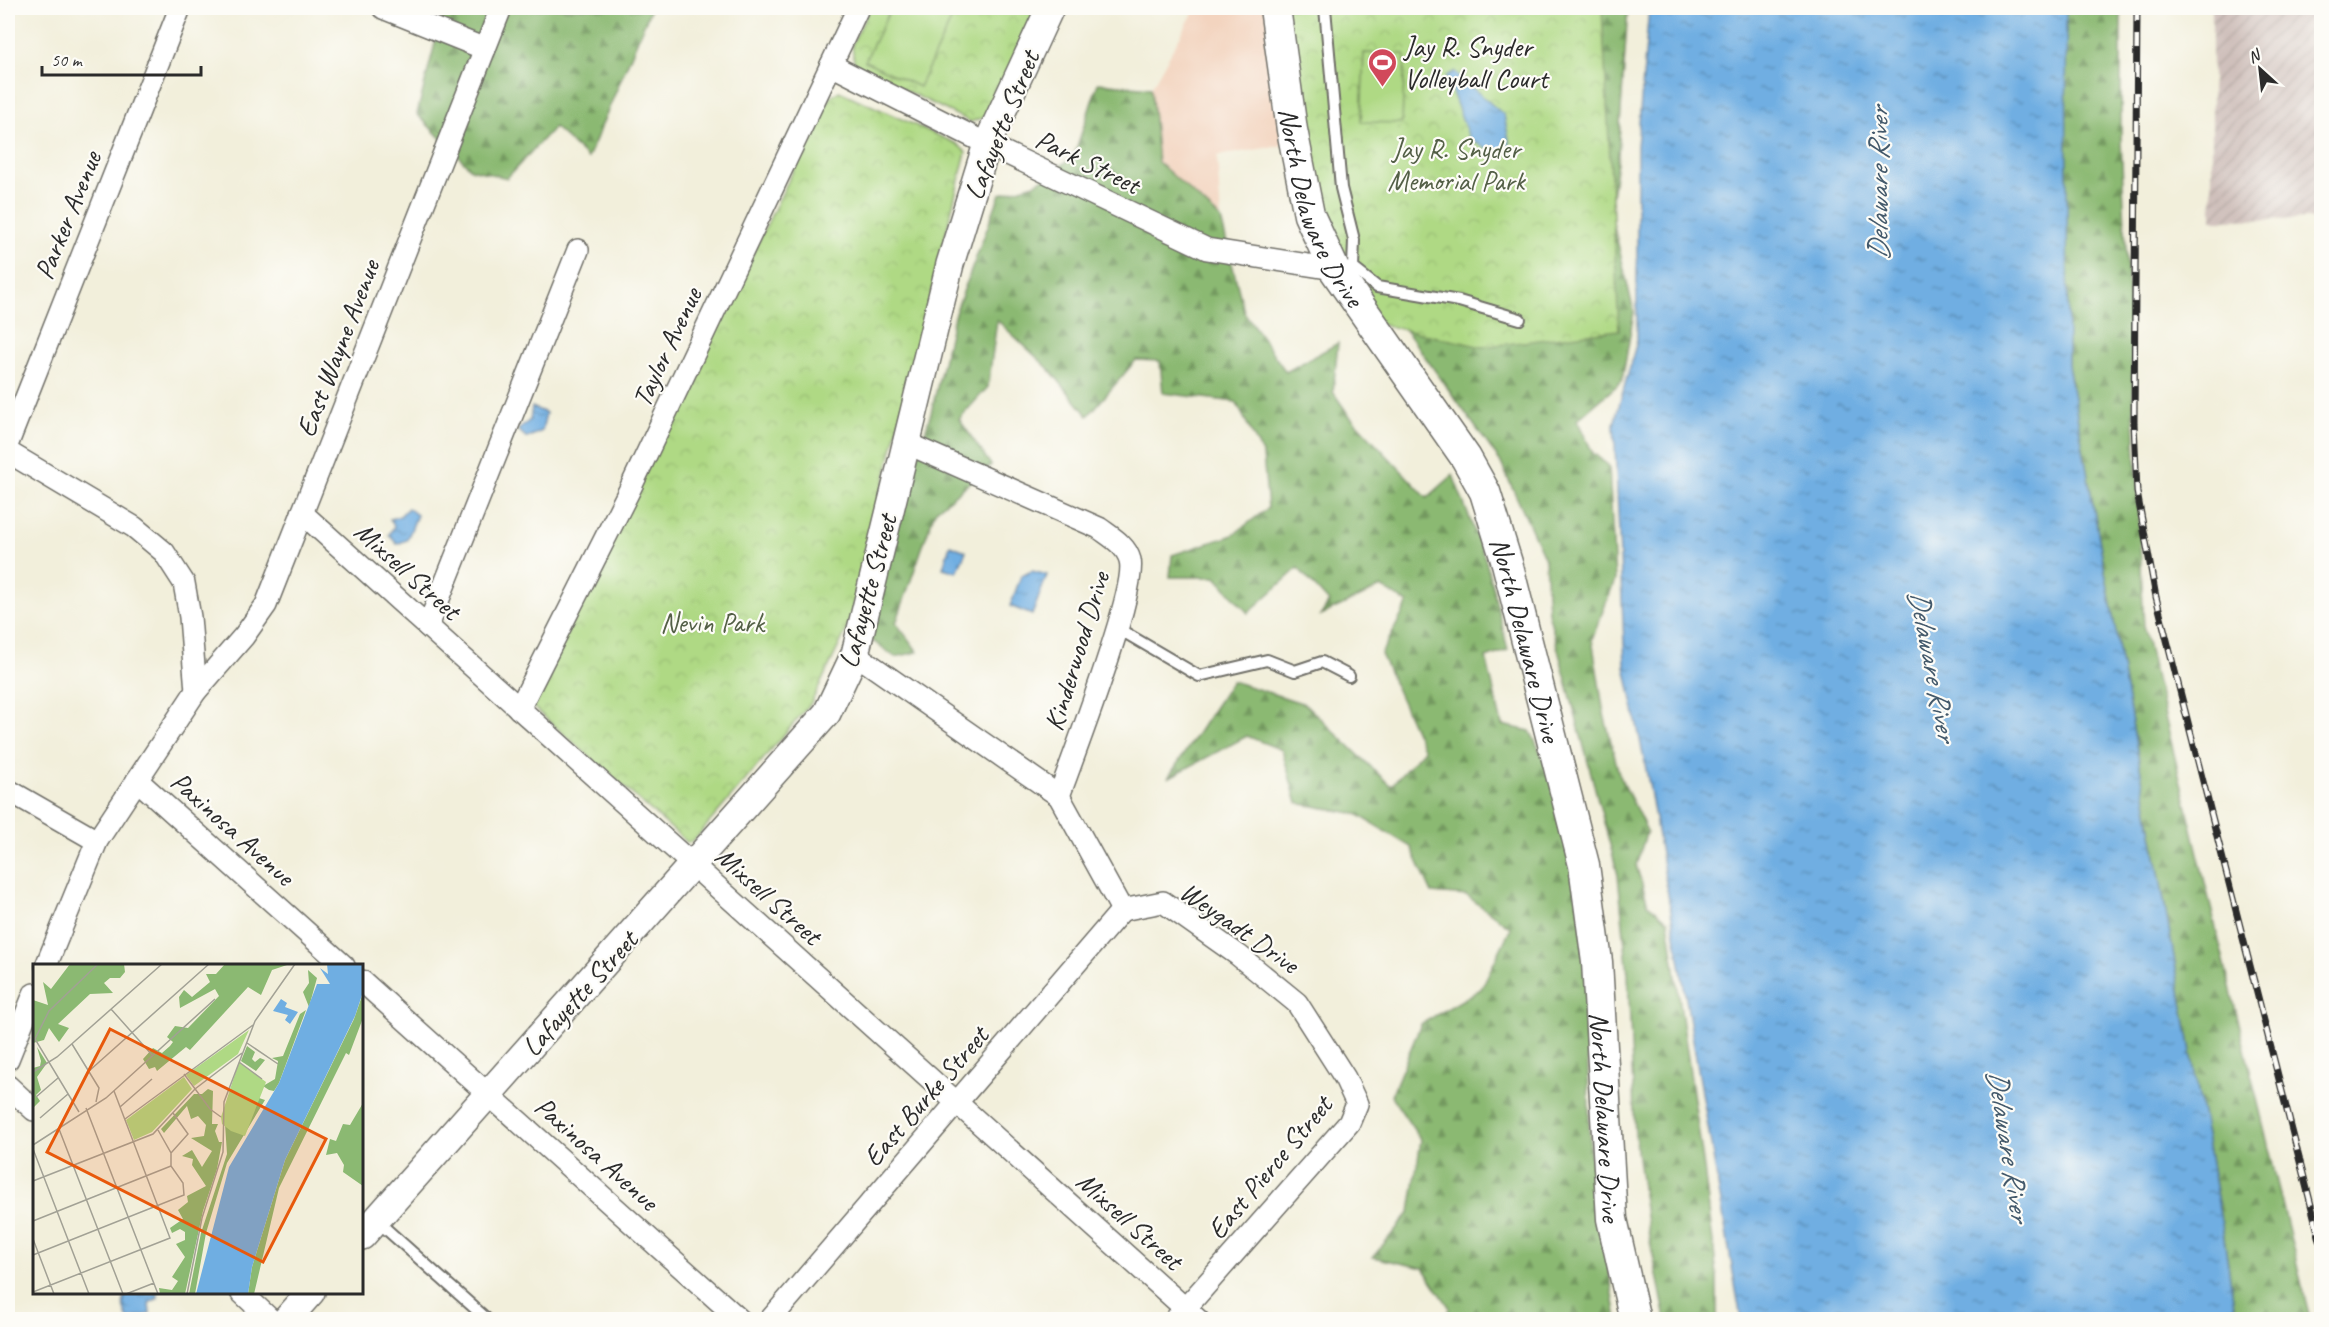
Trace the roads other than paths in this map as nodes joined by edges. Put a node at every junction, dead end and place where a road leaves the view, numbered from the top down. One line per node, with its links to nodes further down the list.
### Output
1 (180, 8): 14 (street, Parker Avenue)
2 (383, 8): 8 (street)
3 (501, 8): 8 (street, East Wayne Avenue)
4 (858, 8): 9 (street, Taylor Avenue)
5 (1050, 8): 10 (street, Lafayette Street)
6 (1275, 8): 12 (main road, North Delaware Drive)
7 (1325, 8): 12 (lane)
8 (485, 49): 17 (street, East Wayne Avenue)
9 (831, 65): 10 (street, Park Street); 23 (street, Taylor Avenue)
10 (987, 144): 12 (street, Park Street); 15 (street, Lafayette Street)
11 (578, 250): 18 (street)
12 (1344, 268): 13 (lane); 49 (main road, North Delaware Drive)
13 (1520, 319)
14 (8, 442)
15 (906, 443): 19 (street, Kinderwood Drive); 20 (street, Lafayette Street)
16 (8, 452): 22 (street)
17 (302, 513): 18 (street, Mixsell Street); 22 (street, East Wayne Avenue)
18 (428, 626): 23 (street, Mixsell Street)
19 (1117, 628): 21 (lane); 26 (street, Kinderwood Drive)
20 (855, 654): 26 (street); 28 (street, Lafayette Street)
21 (1349, 676)
22 (196, 691): 24 (street, East Wayne Avenue)
23 (519, 709): 28 (street, Mixsell Street)
24 (137, 780): 27 (street, East Wayne Avenue); 31 (street, Paxinosa Avenue)
25 (8, 790): 27 (street)
26 (1059, 796): 29 (street)
27 (97, 841): 30 (street, East Wayne Avenue)
28 (693, 865): 36 (street, Lafayette Street); 37 (street, Mixsell Street)
29 (1122, 910): 37 (street, East Burke Street); 38 (street, Weygadt Drive)
30 (47, 964)
31 (342, 964)
32 (363, 982): 36 (street, Paxinosa Avenue)
33 (33, 996): 34 (street)
34 (8, 1059)
35 (8, 1086): 39 (street)
36 (488, 1094): 40 (street, Lafayette Street); 47 (street, Paxinosa Avenue)
37 (957, 1102): 43 (street, Mixsell Street); 48 (street, East Burke Street)
38 (1357, 1104): 43 (street, East Pierce Street)
39 (33, 1109)
40 (369, 1227): 46 (lane)
41 (242, 1294): 44 (street)
42 (309, 1294): 45 (street)
43 (1186, 1316)
44 (271, 1320)
45 (286, 1320)
46 (488, 1320)
47 (740, 1320)
48 (770, 1320)
49 (1635, 1320)

